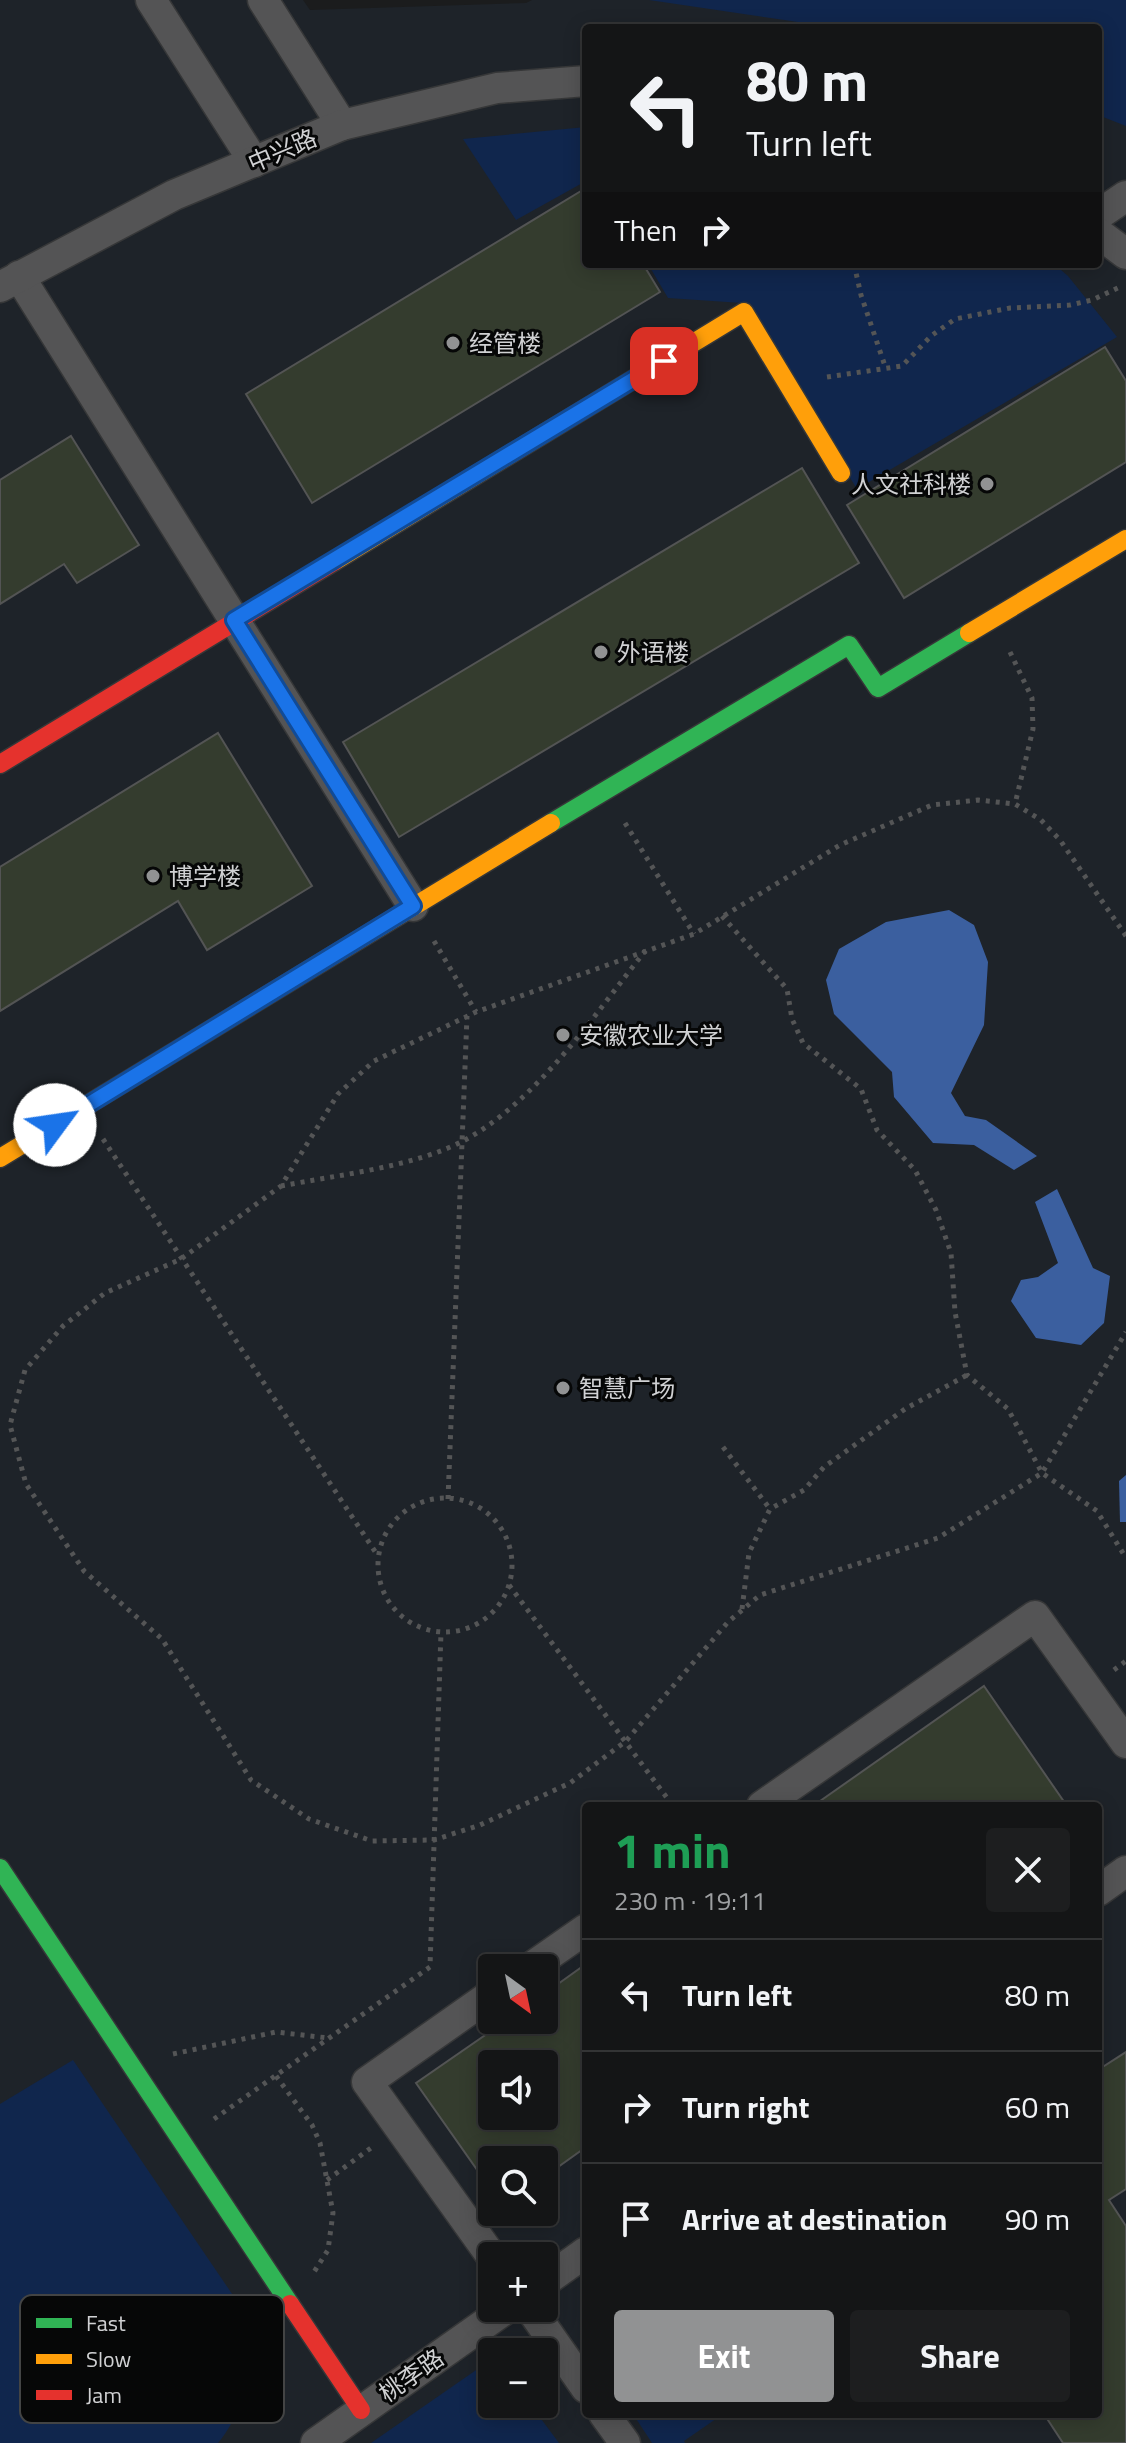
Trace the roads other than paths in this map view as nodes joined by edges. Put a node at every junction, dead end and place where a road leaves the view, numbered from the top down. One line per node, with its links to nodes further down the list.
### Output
1 (151, 0): 5 (street)
2 (263, 0): 4 (street)
3 (582, 81): 4 (street, 中兴路)
4 (342, 125): 5 (street, 中兴路)
5 (254, 162): 10 (street, 中兴路)
6 (1126, 196): 7 (street)
7 (1102, 212)
8 (1102, 236): 9 (street)
9 (1126, 254)
10 (9, 281): 13 (street)
11 (841, 473): 13 (street)
12 (1126, 539): 15 (street)
13 (234, 620): 14 (street); 15 (street)
14 (0, 764)
15 (413, 906): 16 (street)
16 (0, 1158)
17 (1126, 1743): 18 (street)
18 (768, 1802)
19 (0, 1868): 28 (street)
20 (1126, 1871): 21 (street)
21 (1102, 1888)
22 (582, 1932): 23 (street)
23 (550, 1954)
24 (478, 2004): 25 (street)
25 (481, 2242)
26 (582, 2255): 27 (street)
27 (558, 2272)
28 (284, 2295)
29 (284, 2295): 33 (street)
30 (487, 2322): 33 (street, 桃李路)
31 (540, 2322): 32 (street)
32 (582, 2382)
33 (361, 2410): 35 (street, 桃李路)
34 (607, 2418): 36 (street)
35 (316, 2443)
36 (625, 2443)

